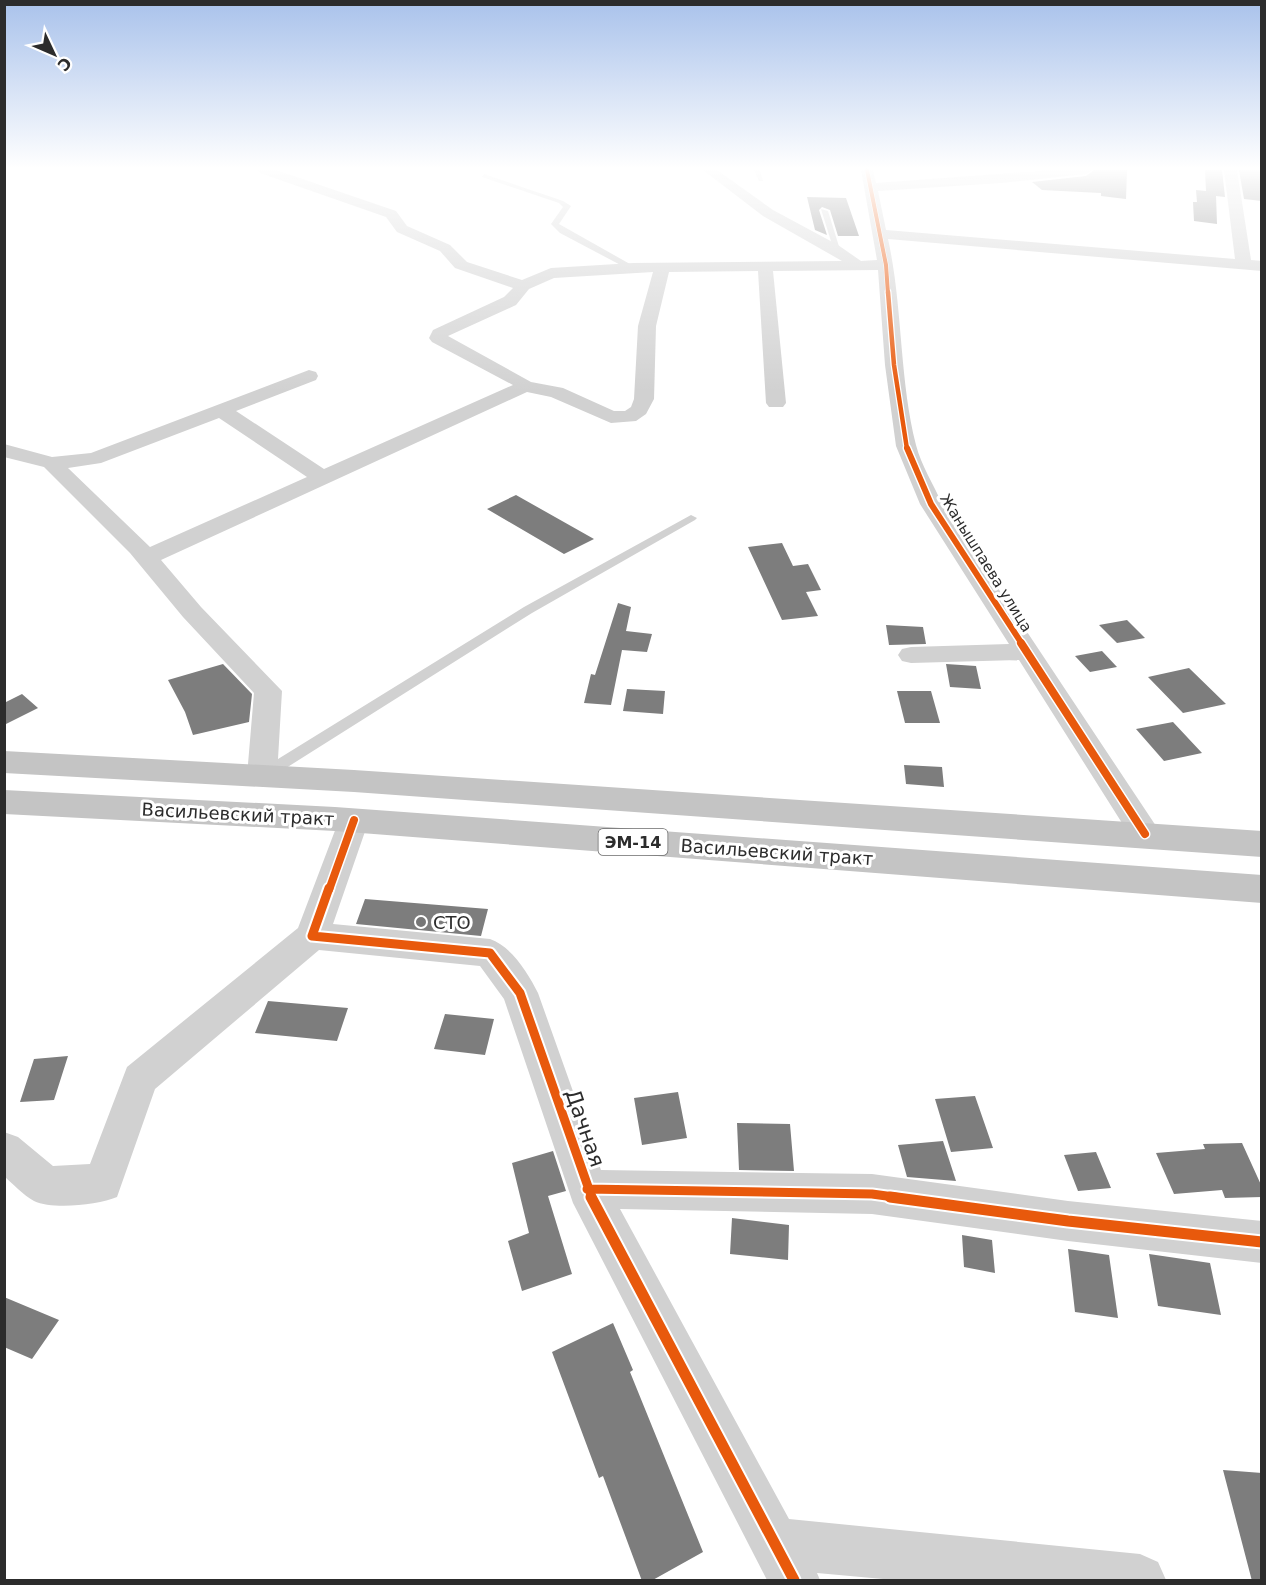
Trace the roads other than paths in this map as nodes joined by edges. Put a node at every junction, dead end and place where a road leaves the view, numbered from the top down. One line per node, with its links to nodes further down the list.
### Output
1 (436, 244): 16 (street)
2 (588, 244): 14 (lane)
3 (824, 244): 8 (street)
4 (836, 244): 8 (lane)
5 (882, 244): 10 (street, Жанышпаева улица)
6 (997, 244): 11 (street)
7 (1241, 244): 11 (street)
8 (838, 251): 9 (street)
9 (857, 265): 10 (street); 12 (street)
10 (886, 265): 26 (street, Жанышпаева улица)
11 (1244, 265): 13 (street)
12 (765, 266): 15 (street); 19 (street)
13 (1262, 266)
14 (633, 268): 15 (street); 16 (street)
15 (662, 269): 18 (street)
16 (523, 286): 18 (street)
17 (309, 376): 20 (street)
18 (525, 386): 23 (street)
19 (776, 403)
20 (221, 410): 22 (street); 23 (street)
21 (4, 450): 22 (street)
22 (51, 463): 25 (street)
23 (323, 478): 25 (street)
24 (691, 518): 29 (lane)
25 (146, 558): 29 (street)
26 (1027, 652): 27 (street); 35 (street, Жанышпаева улица)
27 (911, 655)
28 (4, 762): 29 (main road, ЭМ-14)
29 (262, 776): 30 (main road, ЭМ-14)
30 (487, 790): 31 (main road, ЭМ-14); 34 (main road)
31 (577, 796): 35 (main road, ЭМ-14); 36 (main road)
32 (4, 802): 33 (main road, Васильевский тракт / ЭМ-14)
33 (354, 820): 34 (main road, Васильевский тракт / ЭМ-14); 39 (street)
34 (472, 830): 36 (main road, Васильевский тракт / ЭМ-14)
35 (1145, 834): 37 (main road, ЭМ-14)
36 (568, 837): 38 (main road, Васильевский тракт / ЭМ-14)
37 (1262, 844)
38 (1262, 889)
39 (312, 936): 40 (street); 41 (street, Дачная)
40 (4, 1150)
41 (587, 1189): 42 (street); 43 (street, Дачная)
42 (1262, 1242)
43 (784, 1562): 44 (street)
44 (1140, 1581)

